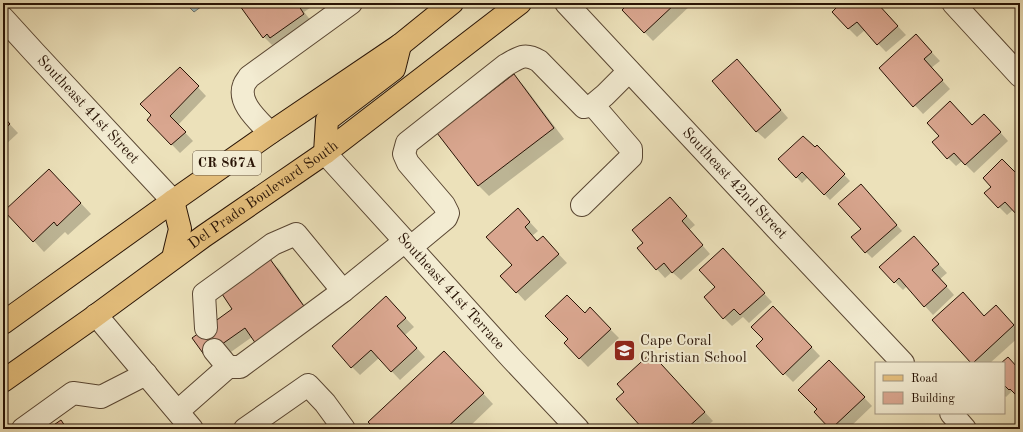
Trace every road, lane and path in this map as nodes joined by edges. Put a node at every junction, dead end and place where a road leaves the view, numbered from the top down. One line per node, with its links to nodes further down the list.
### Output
1 (350, 3): 11 (street)
2 (452, 3): 7 (main road, CR 867A)
3 (520, 3): 12 (main road, Del Prado Boulevard South / CR 867A)
4 (566, 3): 8 (street, Southeast 42nd Street)
5 (953, 3): 9 (street)
6 (3, 18): 13 (street, Southeast 41st Street)
7 (400, 45): 11 (main road, CR 867A); 12 (main road)
8 (630, 71): 10 (street); 21 (street, Southeast 42nd Street)
9 (1020, 76)
10 (593, 105): 14 (street); 15 (street)
11 (270, 133): 13 (main road, CR 867A)
12 (325, 153): 15 (street, Southeast 41st Terrace); 16 (main road, Del Prado Boulevard South / CR 867A)
13 (173, 201): 16 (main road); 19 (main road, CR 867A)
14 (582, 205)
15 (408, 244): 17 (street); 30 (street, Southeast 41st Terrace)
16 (174, 258): 18 (main road, Del Prado Boulevard South / CR 867A)
17 (343, 291): 20 (street); 24 (street)
18 (96, 315): 22 (street); 23 (main road, Del Prado Boulevard South / CR 867A)
19 (3, 323)
20 (206, 328)
21 (902, 362)
22 (146, 374): 24 (street); 26 (street)
23 (3, 381)
24 (178, 411): 27 (street)
25 (952, 414): 31 (street)
26 (23, 429)
27 (192, 429)
28 (245, 429): 29 (street)
29 (344, 429)
30 (578, 429)
31 (966, 429)

